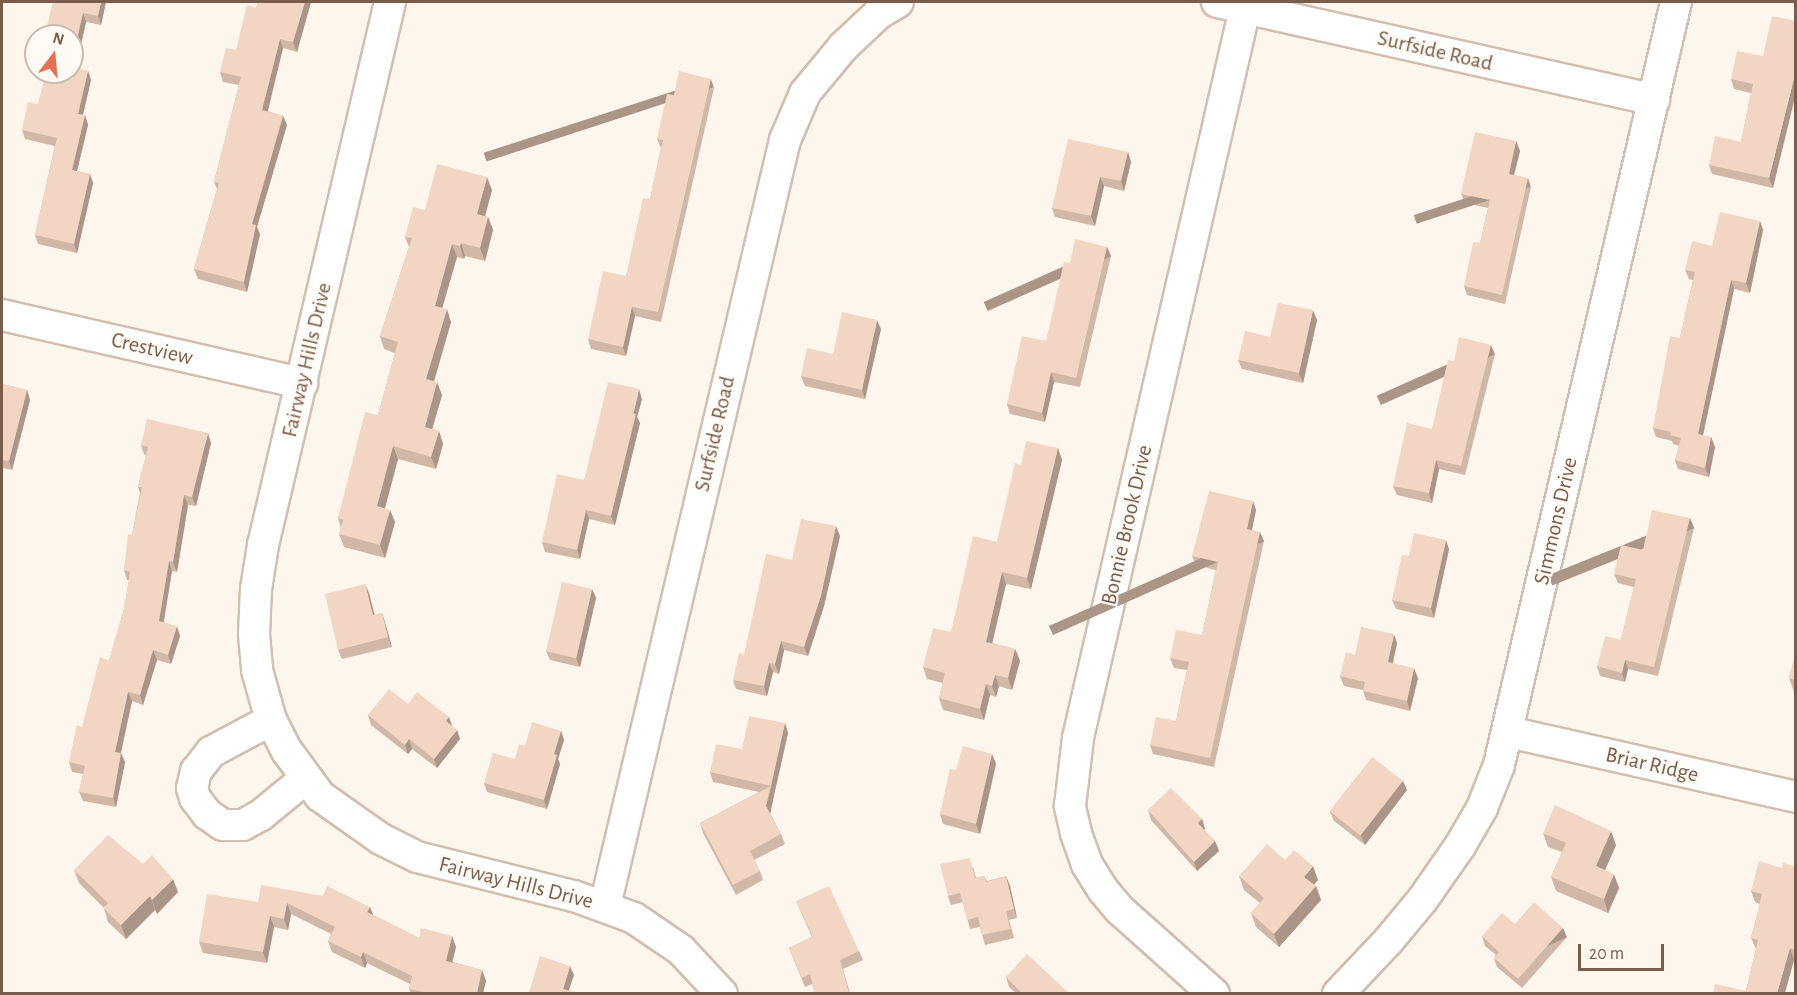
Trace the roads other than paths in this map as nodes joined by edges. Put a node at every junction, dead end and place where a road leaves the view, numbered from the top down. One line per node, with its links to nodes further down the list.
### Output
1 (390, 2): 7 (street, Fairway Hills Drive)
2 (898, 2): 12 (street, Surfside Road)
3 (1676, 2): 5 (street, Simmons Drive)
4 (1231, 5): 5 (street, Surfside Road); 14 (street, Bonnie Brook Drive)
5 (1654, 100): 9 (street, Simmons Drive)
6 (2, 315): 7 (street, Crestview)
7 (302, 383): 8 (street, Fairway Hills Drive)
8 (271, 720): 10 (street, Fairway Hills Drive); 10 (street)
9 (1508, 732): 11 (street, Briar Ridge); 15 (street, Simmons Drive)
10 (305, 779): 12 (street, Fairway Hills Drive)
11 (1796, 797)
12 (605, 906): 13 (street, Fairway Hills Drive)
13 (722, 993)
14 (1214, 993)
15 (1338, 993)

